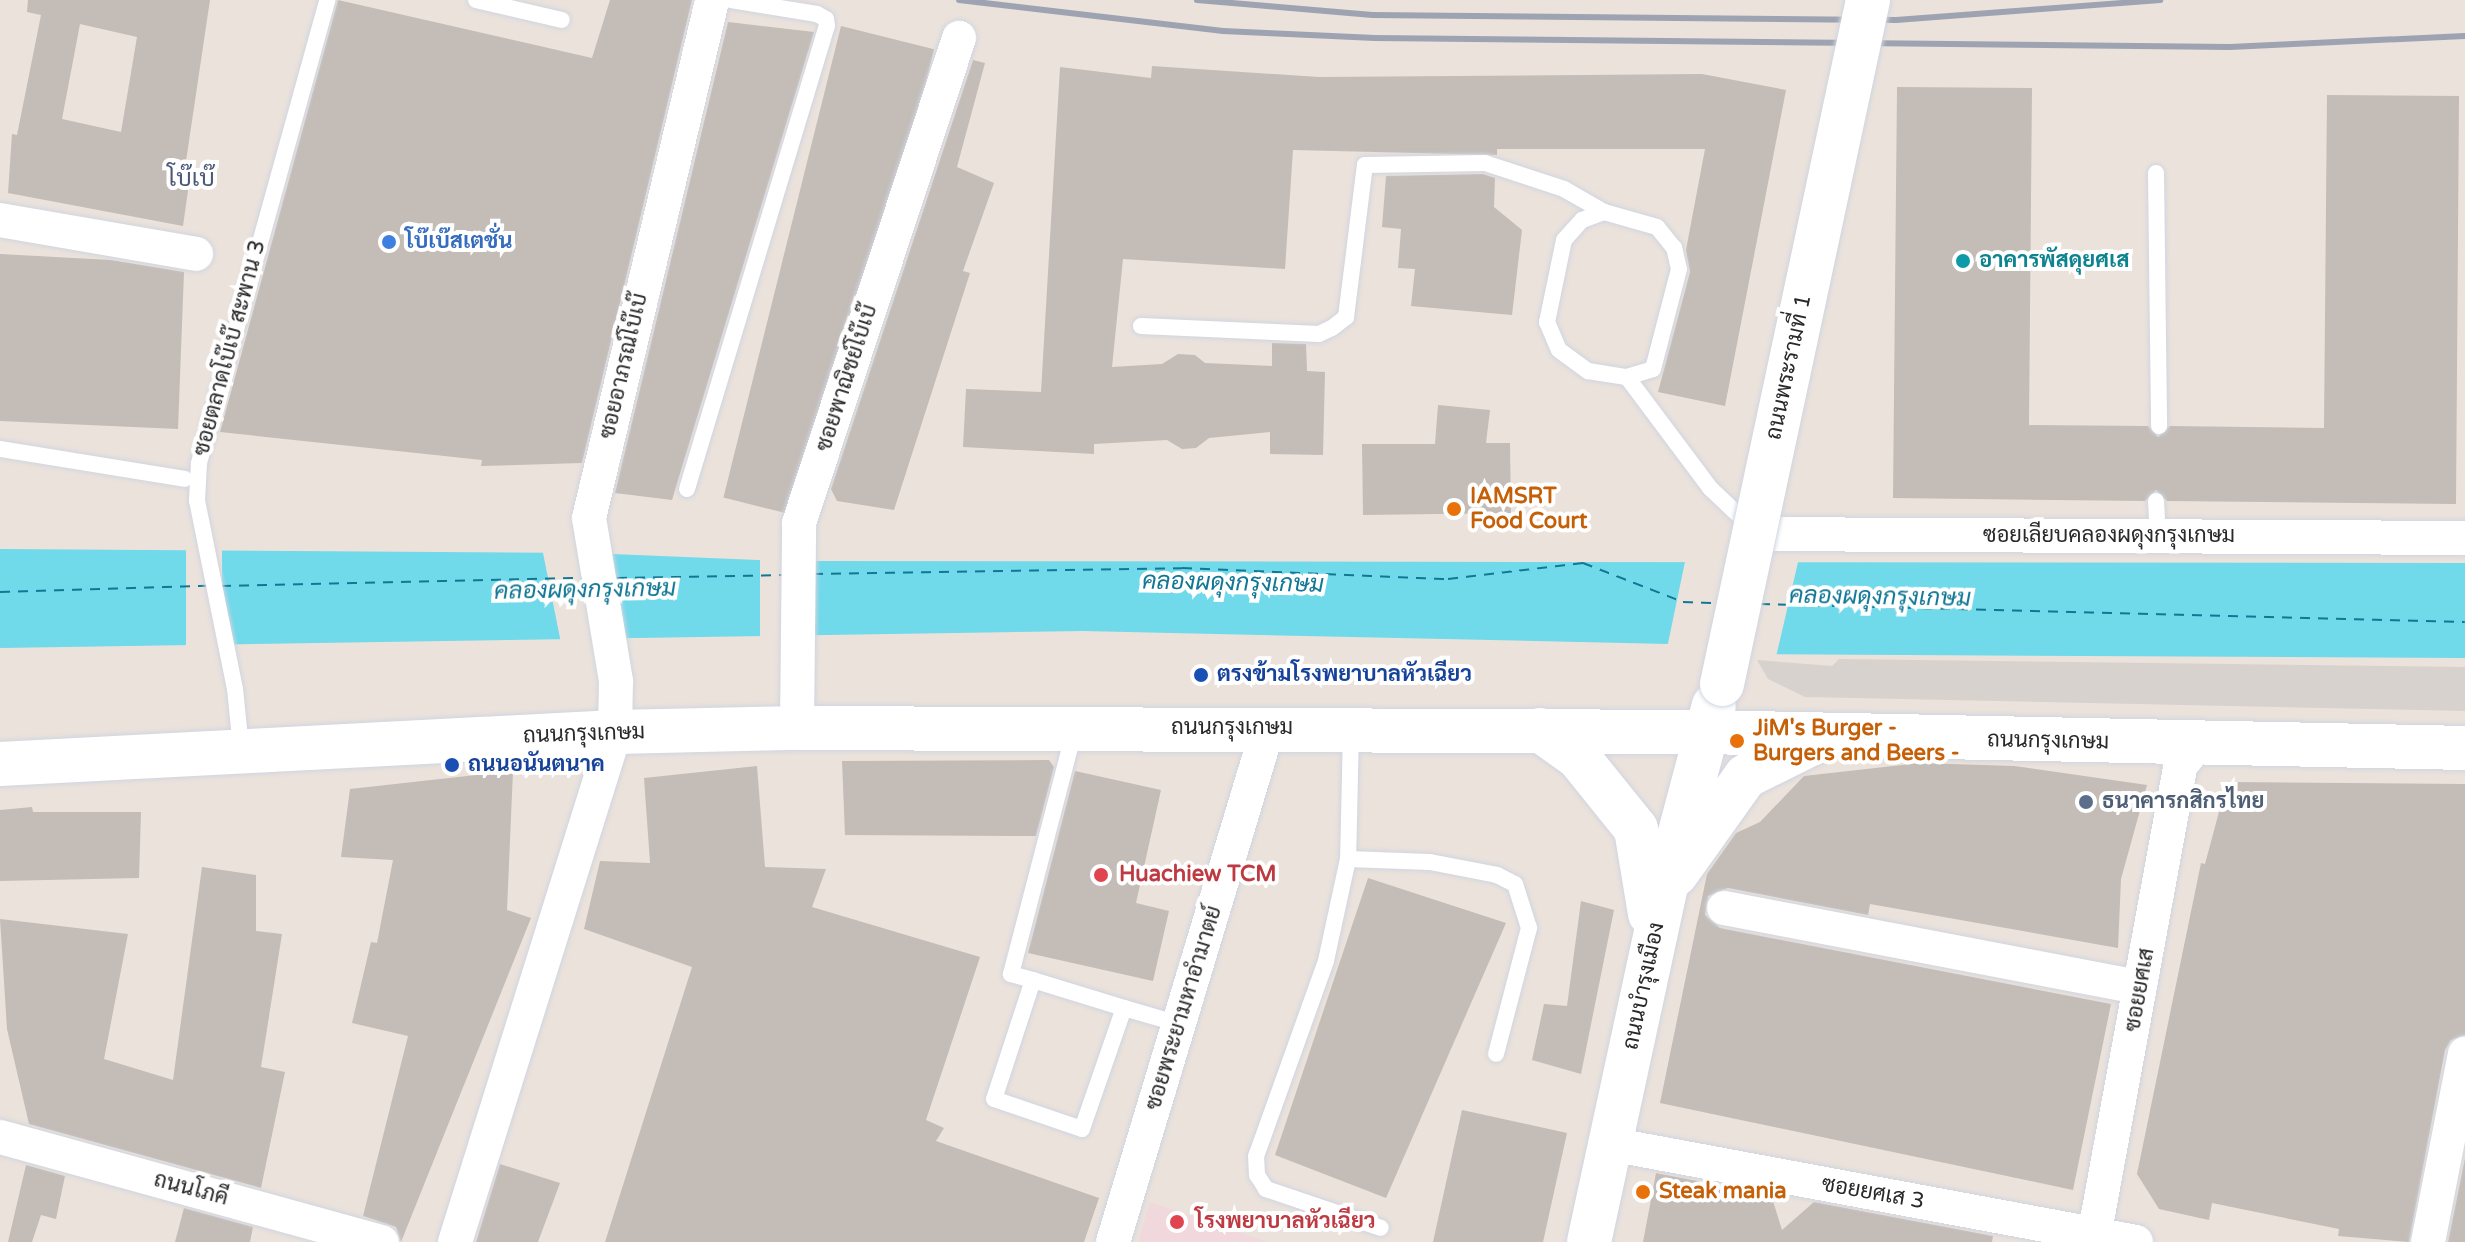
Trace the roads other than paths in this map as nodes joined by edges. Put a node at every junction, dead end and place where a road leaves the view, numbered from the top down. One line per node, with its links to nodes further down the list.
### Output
1 (327, 0): 31 (lane, ซอยตลาดโบ๊เบ๊ สะพาน 3)
2 (476, 0): 5 (lane)
3 (1868, 0): 18 (main road, ถนนพระรามที่ 1, bridge)
4 (720, 2): 16 (lane); 26 (street, ซอยอาภรณ์โบ๊เบ๊)
5 (562, 20)
6 (959, 38): 21 (street, ซอยพาณิชย์โบ๊เบ๊)
7 (2156, 173): 13 (lane)
8 (1604, 212): 11 (lane); 12 (lane); 12 (lane)
9 (0, 220): 10 (street)
10 (196, 254)
11 (1141, 326)
12 (1627, 377): 18 (lane)
13 (2159, 426)
14 (0, 449): 15 (lane)
15 (185, 479)
16 (687, 489)
17 (2156, 501): 19 (lane)
18 (1753, 531): 19 (street, ซอยเลียบคลองผดุงกรุงเกษม); 27 (main road, ถนนพระรามที่ 1, bridge)
19 (2158, 536): 20 (street, ซอยเลียบคลองผดุงกรุงเกษม)
20 (2465, 538)
21 (797, 728): 22 (main road, ถนนกรุงเกษม); 26 (main road, ถนนกรุงเกษม)
22 (1075, 728): 23 (main road, ถนนกรุงเกษม); 37 (lane)
23 (1268, 728): 24 (main road, ถนนกรุงเกษม); 40 (street, ซอยพระยามหาอำมาตย์)
24 (1351, 730): 25 (main road, ถนนกรุงเกษม); 33 (lane)
25 (1540, 730): 27 (main road, ถนนกรุงเกษม); 36 (main road)
26 (615, 732): 31 (main road, ถนนกรุงเกษม); 48 (street)
27 (1703, 732): 28 (main road, ถนนกรุงเกษม); 34 (main road, ถนนบำรุงเมือง)
28 (1831, 736): 29 (main road, ถนนกรุงเกษม); 34 (main road)
29 (2198, 744): 30 (main road, ถนนกรุงเกษม); 38 (street, ซอยยศเส)
30 (2465, 748)
31 (241, 749): 32 (main road, ถนนกรุงเกษม)
32 (0, 764)
33 (1348, 859): 41 (lane); 45 (lane)
34 (1665, 889): 36 (main road, ถนนบำรุงเมือง)
35 (1724, 908): 38 (street)
36 (1653, 945): 44 (main road, ถนนบำรุงเมือง)
37 (1033, 980): 39 (lane); 39 (lane)
38 (2140, 987): 46 (street, ซอยยศเส)
39 (1124, 1008): 40 (lane)
40 (1179, 1024): 49 (street, ซอยพระยามหาอำมาตย์)
41 (1496, 1054)
42 (2465, 1054): 52 (street)
43 (2, 1127): 47 (street, ถนนโภคี)
44 (1610, 1144): 46 (street, ซอยยศเส 3); 50 (main road, ถนนบำรุงเมือง)
45 (1381, 1228)
46 (2094, 1238): 51 (street, ซอยยศเส 3)
47 (382, 1242)
48 (455, 1242)
49 (1113, 1242)
50 (1589, 1242)
51 (2136, 1242)
52 (2428, 1242)

